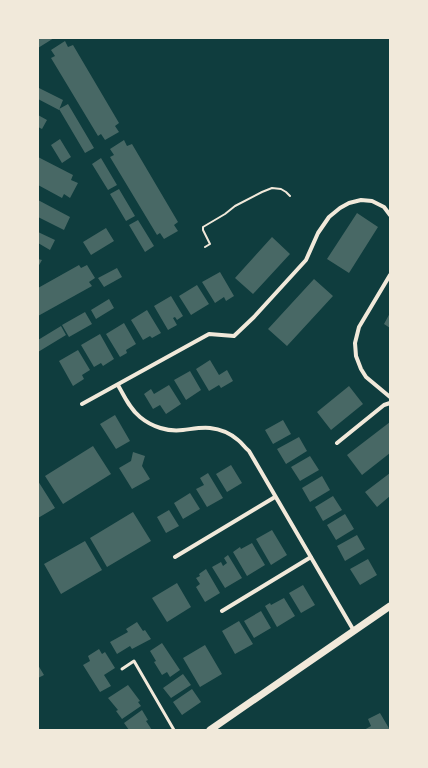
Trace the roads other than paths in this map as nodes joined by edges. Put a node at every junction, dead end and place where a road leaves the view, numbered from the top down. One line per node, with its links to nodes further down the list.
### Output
1 (390, 215): 3 (street)
2 (390, 275): 4 (street)
3 (118, 385): 6 (street); 8 (street)
4 (390, 397)
5 (390, 403): 7 (street)
6 (82, 404)
7 (337, 443)
8 (275, 497): 9 (street); 10 (street)
9 (175, 556)
10 (311, 557): 12 (street); 13 (street)
11 (390, 606): 13 (street)
12 (222, 611)
13 (354, 631): 16 (street)
14 (122, 670): 15 (lane)
15 (174, 730)
16 (210, 730)

